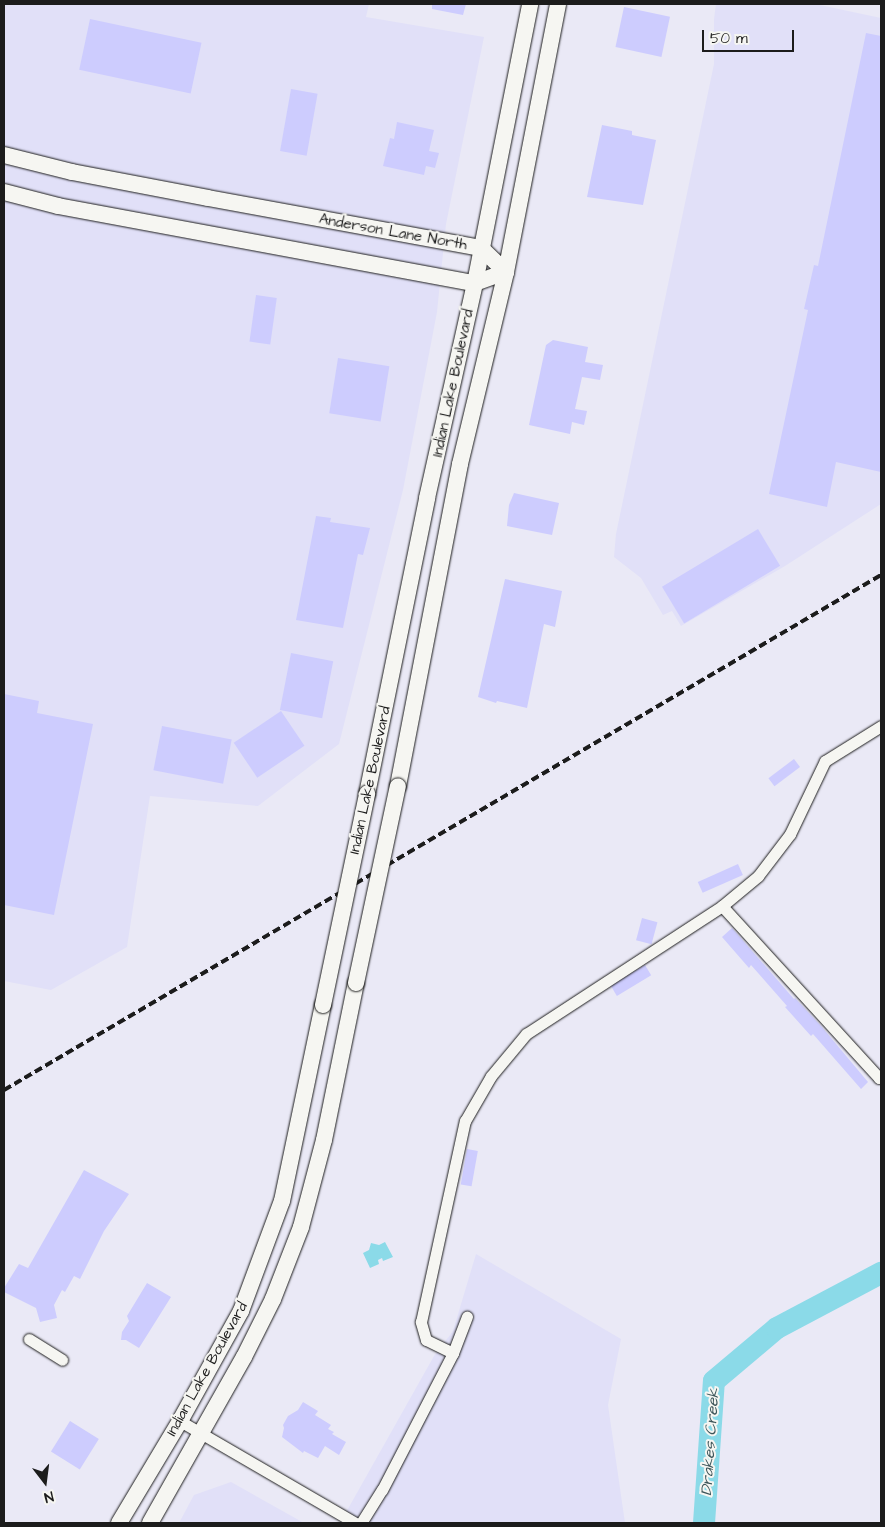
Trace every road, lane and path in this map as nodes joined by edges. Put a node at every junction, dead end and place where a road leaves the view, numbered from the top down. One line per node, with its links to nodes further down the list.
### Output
1 (530, 4): 5 (main road, Indian Lake Boulevard)
2 (558, 4): 6 (main road, Indian Lake Boulevard)
3 (4, 155): 5 (main road, Anderson Lane North)
4 (4, 192): 7 (main road)
5 (480, 248): 6 (main road, Anderson Lane North); 7 (main road, Indian Lake Boulevard)
6 (506, 272): 7 (main road); 16 (main road, Indian Lake Boulevard, bridge)
7 (475, 283): 15 (main road, Indian Lake Boulevard, bridge)
8 (881, 726): 9 (street)
9 (722, 906): 10 (street); 13 (street)
10 (881, 1076)
11 (466, 1316): 13 (street)
12 (29, 1339): 14 (street)
13 (453, 1353): 20 (street)
14 (62, 1360)
15 (180, 1421): 16 (street); 17 (main road, Indian Lake Boulevard)
16 (201, 1433): 18 (main road, Indian Lake Boulevard); 19 (street)
17 (119, 1523)
18 (150, 1523)
19 (355, 1523)
20 (361, 1523)

